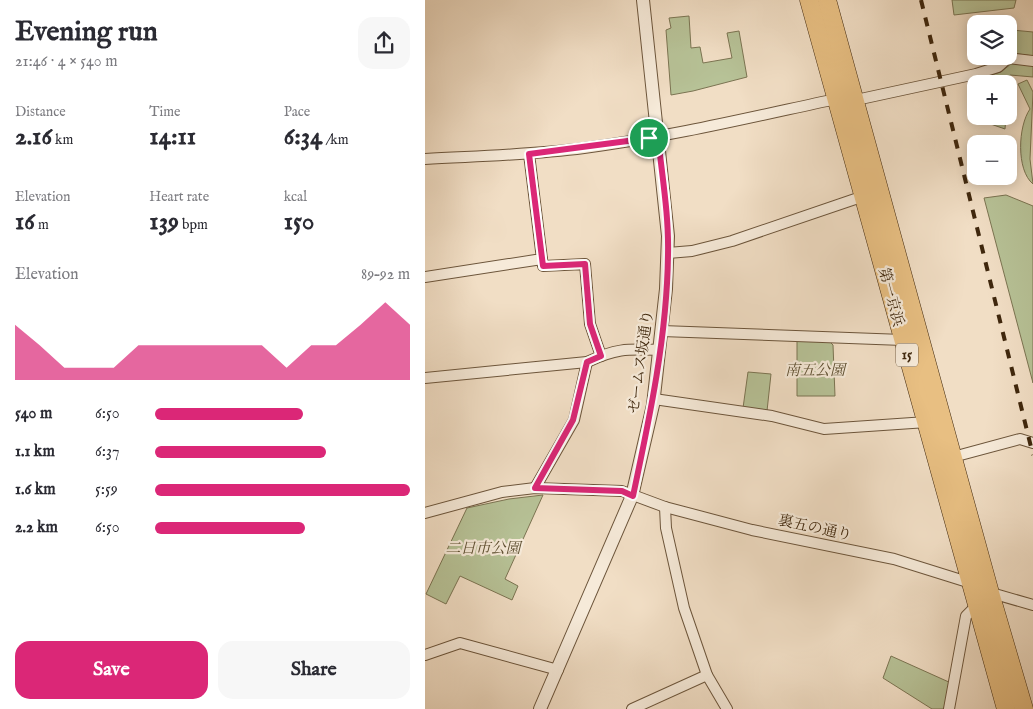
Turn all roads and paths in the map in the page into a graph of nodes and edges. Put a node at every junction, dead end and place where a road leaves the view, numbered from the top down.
1 (643, 0) edge
2 (809, 0) edge
3 (827, 0) edge
4 (1033, 61) edge
5 (836, 99) junction
6 (856, 100) junction
7 (658, 137) junction
8 (529, 154) junction
9 (425, 159) edge
10 (864, 196) junction
11 (668, 253) junction
12 (542, 260) junction
13 (425, 277) edge
14 (662, 332) junction
15 (903, 340) junction
16 (659, 350) junction
17 (601, 356) junction
18 (587, 362) junction
19 (425, 378) edge
20 (654, 399) junction
21 (927, 422) junction
22 (1033, 443) edge
23 (953, 457) junction
24 (535, 488) junction
25 (633, 496) junction
26 (665, 507) junction
27 (425, 513) edge
28 (972, 582) junction
29 (984, 599) junction
30 (1033, 605) edge
31 (425, 655) edge
32 (558, 670) junction
33 (707, 675) junction
34 (540, 709) edge
35 (632, 709) edge
36 (727, 709) edge
37 (949, 709) edge
38 (1006, 709) edge
39 (1024, 709) edge

1 - 7 street, ゼームス坂通り
2 - 5 highway, 第一京浜 / 15
3 - 6 highway, 第一京浜 / 15
4 - 6 street
5 - 7 street
5 - 10 highway, 第一京浜 / 15
6 - 23 highway, 第一京浜 / 15
7 - 8 street
7 - 11 street, ゼームス坂通り
8 - 9 street
8 - 12 street
10 - 11 street
10 - 15 highway, 第一京浜 / 15
11 - 14 street, ゼームス坂通り
12 - 13 street
12 - 17 street
14 - 15 street
14 - 16 street, ゼームス坂通り
15 - 21 highway, 第一京浜 / 15
16 - 17 street
16 - 20 street, ゼームス坂通り
17 - 18 street
18 - 19 street
18 - 24 street
20 - 21 street
20 - 25 street, ゼームス坂通り
21 - 28 highway, 第一京浜 / 15
22 - 23 street
23 - 29 highway, 第一京浜 / 15
24 - 25 street, 裏五の通り
24 - 27 street, 裏五の通り
25 - 26 street, 裏五の通り
25 - 32 street, ゼームス坂通り
26 - 28 street, 裏五の通り
26 - 33 street
28 - 29 highway, 第一京浜 / 15
29 - 30 street
29 - 37 street
29 - 38 highway, 第一京浜 / 15
29 - 39 highway, 第一京浜 / 15
31 - 32 street
32 - 34 street, ゼームス坂通り
33 - 35 street
33 - 36 street

